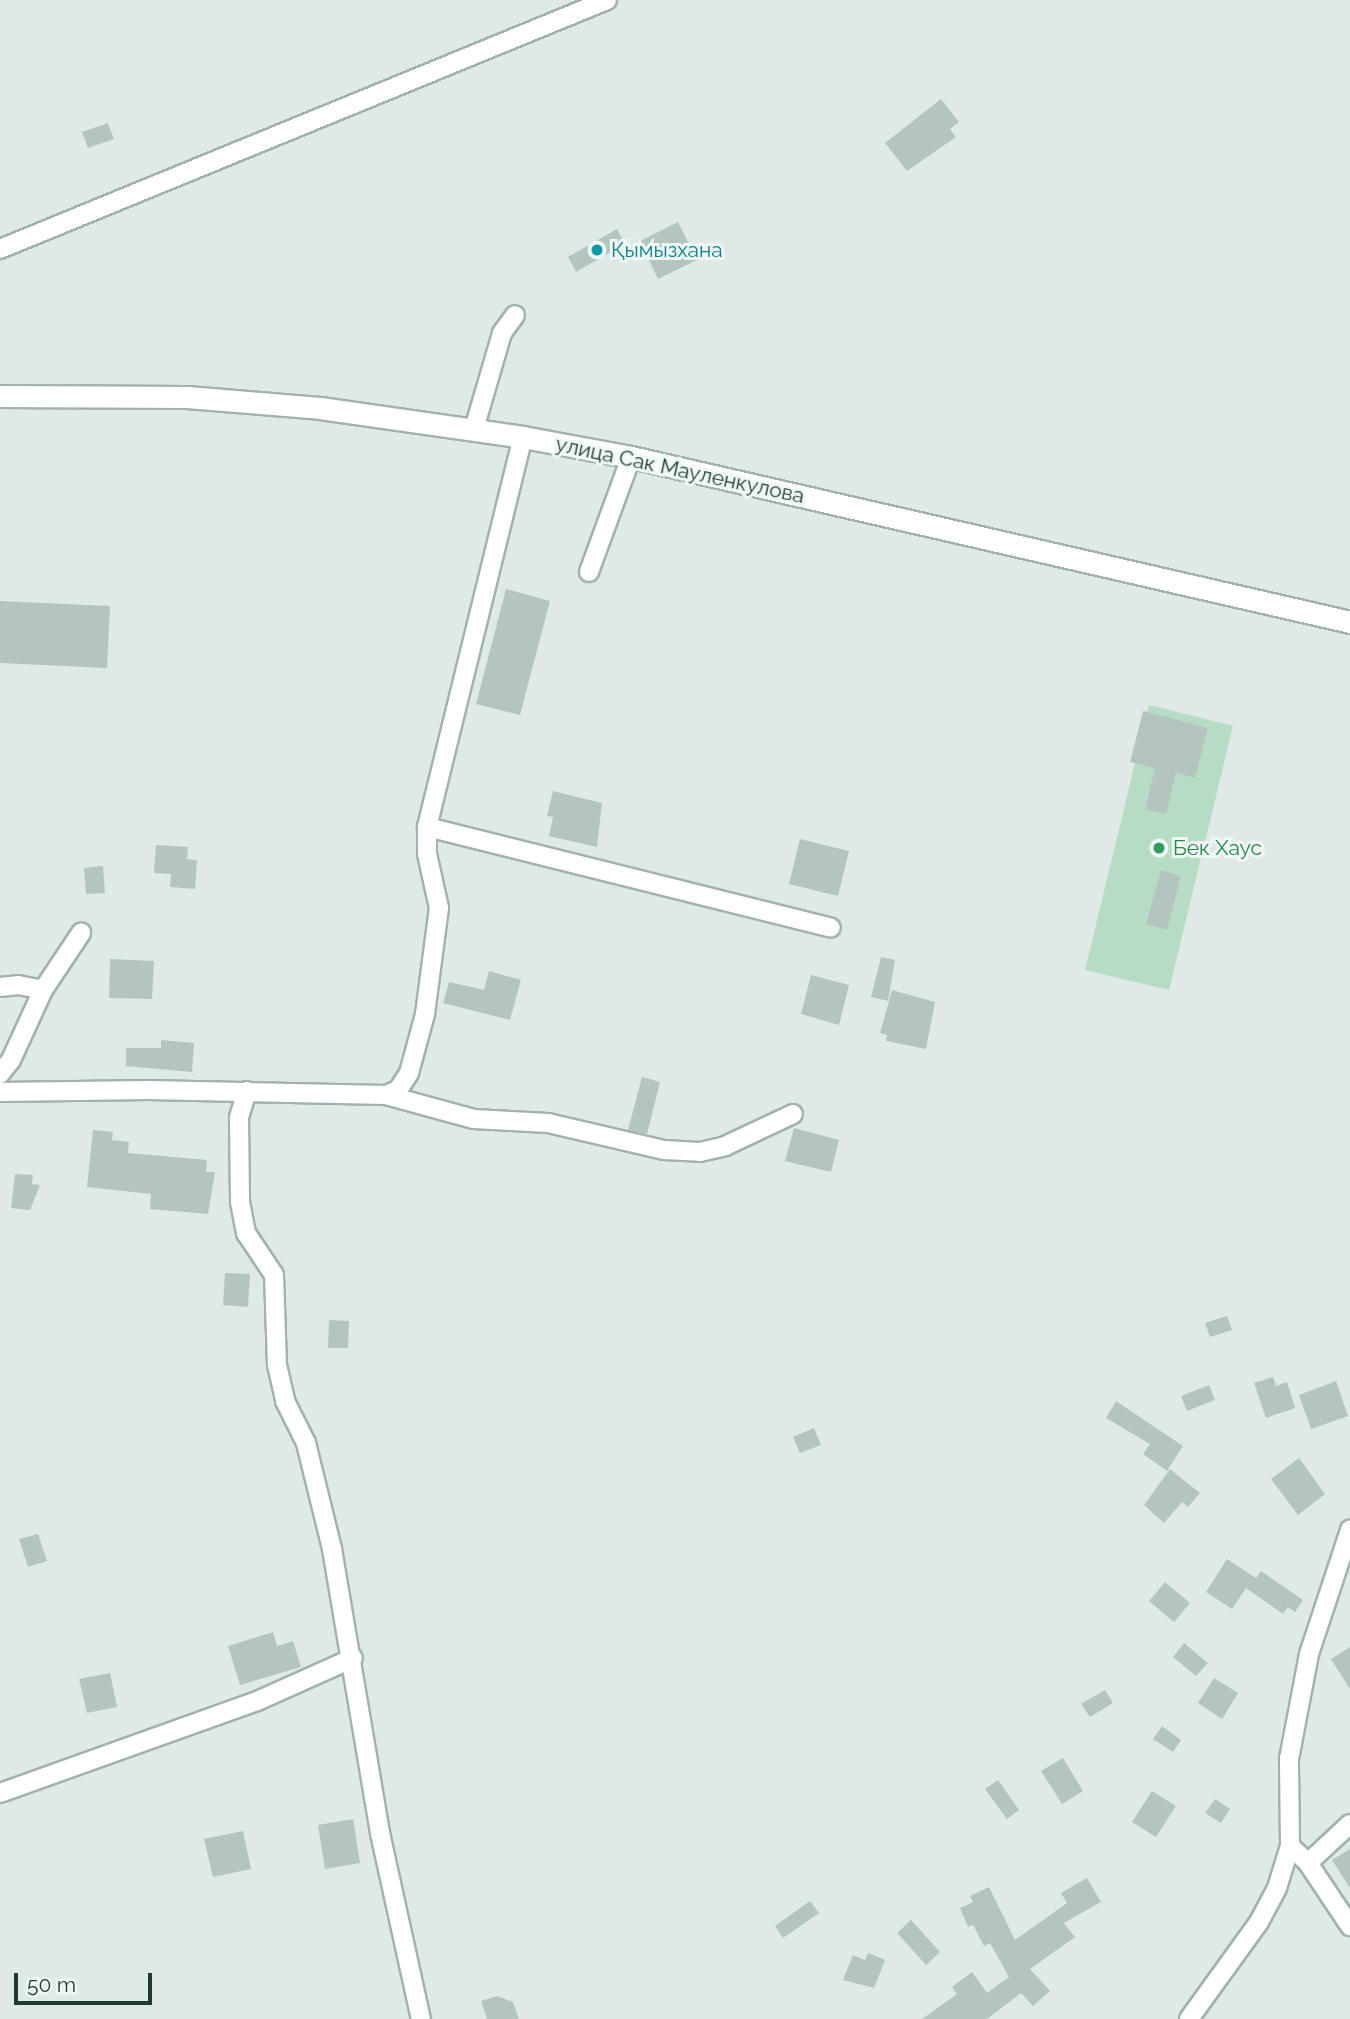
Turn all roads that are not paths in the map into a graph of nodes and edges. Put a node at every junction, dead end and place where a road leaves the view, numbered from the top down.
1 (607, 0) edge
2 (0, 248) edge
3 (515, 315) dead end
4 (0, 396) edge
5 (474, 429) junction
6 (523, 437) junction
7 (631, 457) junction
8 (589, 572) dead end
9 (1350, 622) edge
10 (427, 827) junction
11 (831, 928) dead end
12 (81, 933) dead end
13 (0, 987) edge
14 (43, 990) junction
15 (1, 1089) edge
16 (247, 1091) junction
17 (386, 1095) junction
18 (793, 1114) dead end
19 (1350, 1530) edge
20 (353, 1658) junction
21 (0, 1793) edge
22 (1350, 1824) edge
23 (1290, 1846) junction
24 (1308, 1863) junction
25 (1350, 1926) edge
26 (421, 2019) edge
27 (1189, 2019) edge

1 - 2 street
3 - 5 street
4 - 5 main road, улица Сак Мауленкулова
5 - 6 main road, улица Сак Мауленкулова
6 - 7 main road, улица Сак Мауленкулова
6 - 10 street
7 - 8 street
7 - 9 main road, улица Сак Мауленкулова
10 - 11 street
10 - 17 street
12 - 14 street
13 - 14 street
14 - 15 street
15 - 16 street
16 - 17 street
16 - 20 street
17 - 18 street
19 - 23 street
20 - 21 street
20 - 26 street
22 - 24 street
23 - 24 street
23 - 27 street
24 - 25 street

